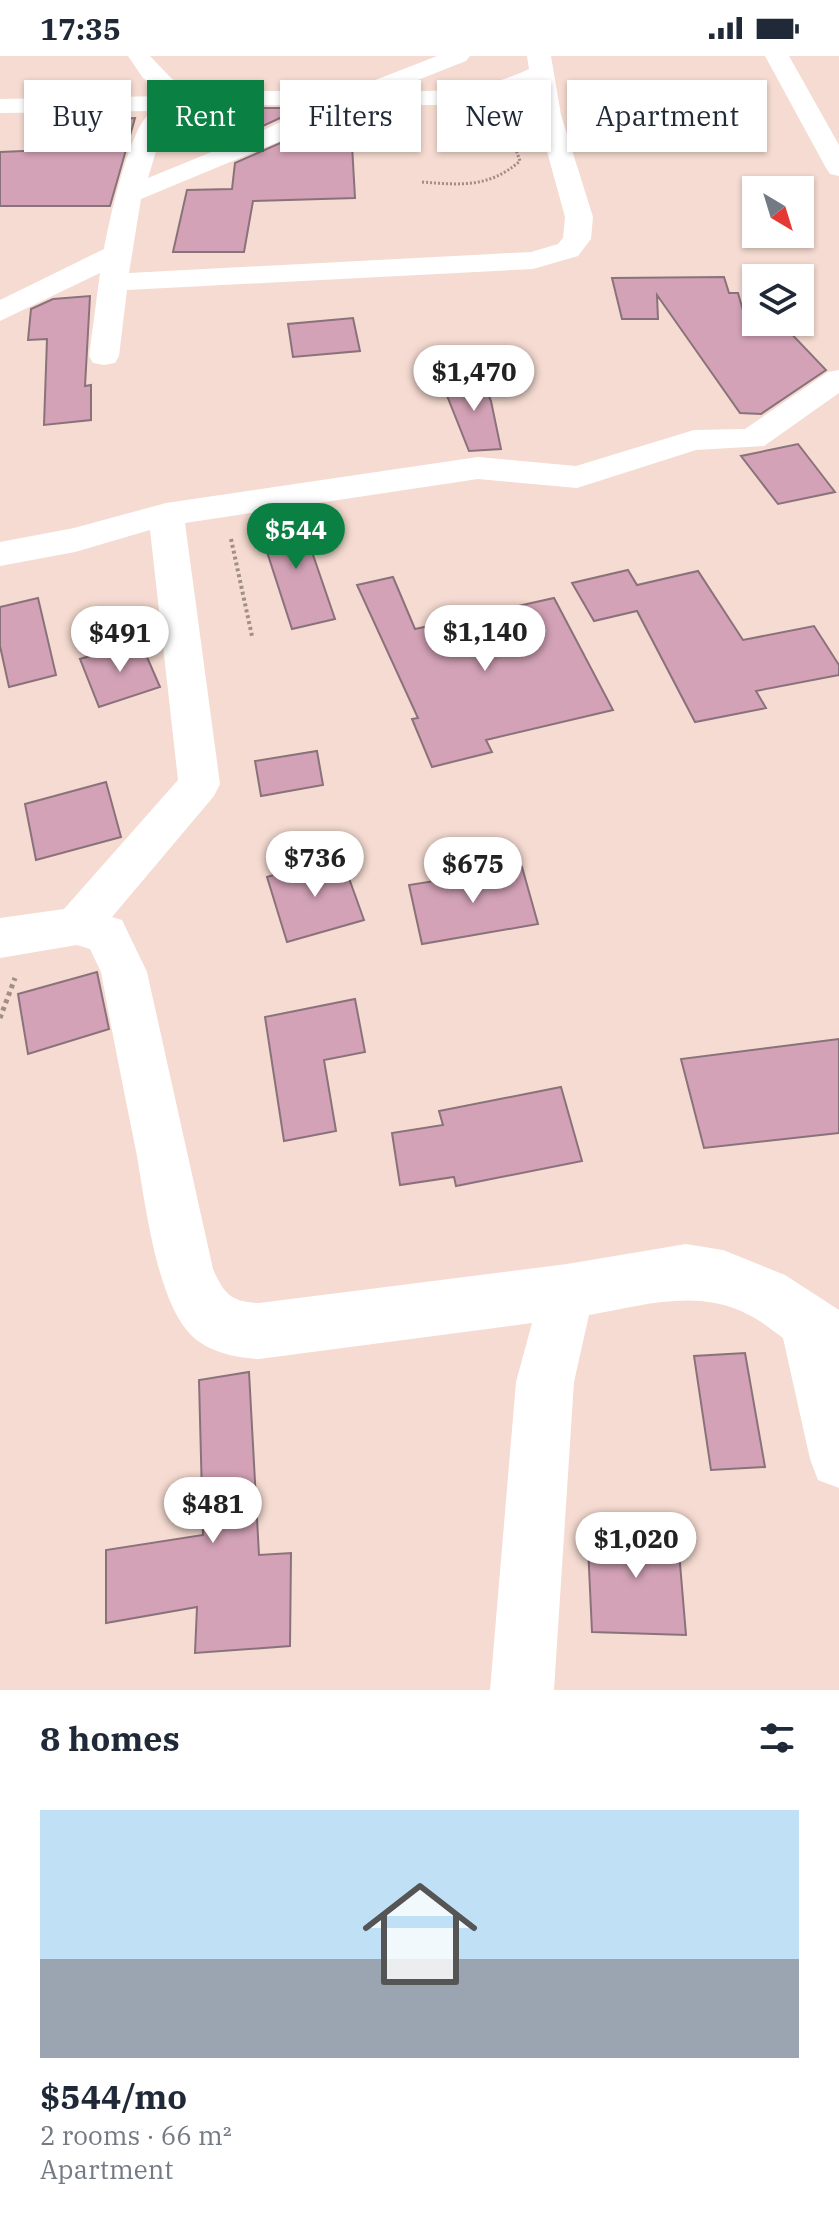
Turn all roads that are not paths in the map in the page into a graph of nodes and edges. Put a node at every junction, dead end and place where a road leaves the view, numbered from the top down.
1 (458, 56) edge
2 (777, 56) edge
3 (139, 57) edge
4 (540, 64) edge
5 (158, 80) edge
6 (396, 80) edge
7 (421, 99) edge
8 (147, 101) edge
9 (0, 106) edge
10 (280, 132) edge
11 (147, 142) edge
12 (839, 168) edge
13 (129, 195) junction
14 (116, 267) junction
15 (4, 307) edge
16 (104, 356) dead end
17 (839, 379) edge
18 (166, 514) junction
19 (0, 554) edge
20 (77, 926) junction
21 (0, 938) edge
22 (567, 1291) junction
23 (823, 1331) edge
24 (839, 1459) edge
25 (522, 1690) edge

1 - 6 street
2 - 12 street
3 - 5 street
4 - 7 street
4 - 14 street
8 - 9 street
10 - 13 street
11 - 13 street
13 - 14 street
14 - 15 street
14 - 16 street
17 - 18 street
18 - 19 street
18 - 20 street
20 - 21 street
20 - 22 street
22 - 23 street
22 - 25 street
23 - 24 street

